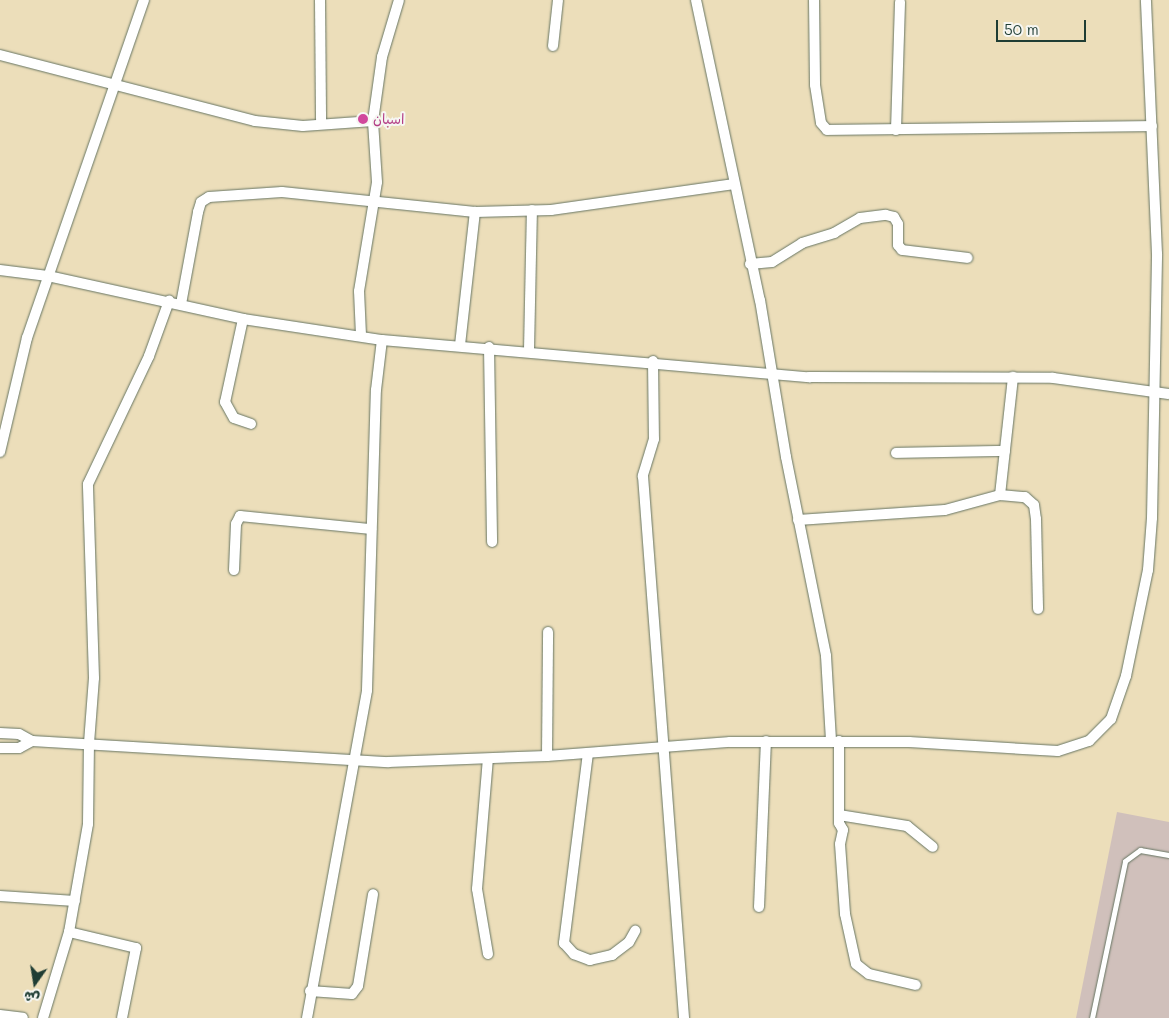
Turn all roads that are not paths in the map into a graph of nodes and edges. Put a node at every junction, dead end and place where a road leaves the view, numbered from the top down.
1 (144, 0) edge
2 (320, 0) edge
3 (399, 0) edge
4 (558, 0) edge
5 (696, 0) edge
6 (814, 0) edge
7 (1146, 0) edge
8 (900, 2) dead end
9 (554, 46) dead end
10 (0, 55) edge
11 (114, 83) junction
12 (373, 121) junction
13 (321, 124) junction
14 (1152, 126) junction
15 (896, 130) junction
16 (734, 184) junction
17 (374, 204) junction
18 (532, 210) junction
19 (475, 212) junction
20 (968, 258) dead end
21 (750, 264) junction
22 (0, 270) edge
23 (48, 276) junction
24 (169, 301) junction
25 (181, 304) junction
26 (244, 319) junction
27 (361, 335) junction
28 (382, 340) junction
29 (460, 345) junction
30 (489, 347) junction
31 (529, 350) junction
32 (653, 361) junction
33 (774, 374) junction
34 (1013, 377) junction
35 (1154, 391) junction
36 (1169, 394) edge
37 (251, 424) dead end
38 (1006, 451) junction
39 (0, 452) edge
40 (896, 453) dead end
41 (1000, 495) junction
42 (798, 520) junction
43 (371, 529) junction
44 (492, 542) dead end
45 (234, 570) dead end
46 (1038, 609) dead end
47 (548, 632) dead end
48 (0, 734) edge
49 (32, 741) junction
50 (766, 741) junction
51 (835, 741) junction
52 (89, 743) junction
53 (665, 747) junction
54 (0, 748) edge
55 (588, 753) junction
56 (547, 756) junction
57 (488, 759) junction
58 (355, 761) junction
59 (839, 815) junction
60 (933, 847) dead end
61 (1169, 855) edge
62 (372, 894) dead end
63 (0, 896) edge
64 (75, 901) junction
65 (759, 907) dead end
66 (635, 931) dead end
67 (69, 932) junction
68 (488, 954) dead end
69 (916, 985) dead end
70 (310, 991) junction
71 (0, 1015) edge
72 (23, 1018) edge
73 (42, 1018) edge
74 (122, 1018) edge
75 (307, 1018) edge
76 (684, 1018) edge
77 (1092, 1018) edge

1 - 11 street
2 - 13 street
3 - 12 street
4 - 9 street
5 - 16 street
6 - 15 street
7 - 14 street
8 - 15 street
10 - 11 street
11 - 13 street
11 - 23 street
12 - 13 street
12 - 17 street
14 - 15 street
14 - 35 street
16 - 18 street
16 - 21 street
17 - 19 street
17 - 25 street
17 - 27 street
18 - 19 street
18 - 31 street
19 - 29 street
20 - 21 street
21 - 33 street
22 - 23 street
23 - 24 street
23 - 39 street
24 - 25 street
24 - 52 street
25 - 26 street
26 - 27 street
26 - 37 street
27 - 28 street
28 - 29 street
28 - 43 street
29 - 30 street
30 - 31 street
30 - 44 street
31 - 32 street
32 - 33 street
32 - 53 street
33 - 34 street
33 - 42 street
34 - 35 street
34 - 38 street
35 - 36 street
35 - 51 street
38 - 40 street
38 - 41 street
41 - 42 street
41 - 46 street
42 - 51 street
43 - 45 street
43 - 58 street
47 - 56 street
48 - 49 street
49 - 52 street
49 - 54 street
50 - 51 street
50 - 53 street
50 - 65 street
51 - 59 street
52 - 58 street
52 - 64 street
53 - 55 street
53 - 76 street
55 - 56 street
55 - 66 street
56 - 57 street
57 - 58 street
57 - 68 street
58 - 70 street
59 - 60 street
59 - 69 street
61 - 77 lane
62 - 70 street
63 - 64 street
64 - 67 street
67 - 73 street
67 - 74 street
70 - 75 street
71 - 72 street

